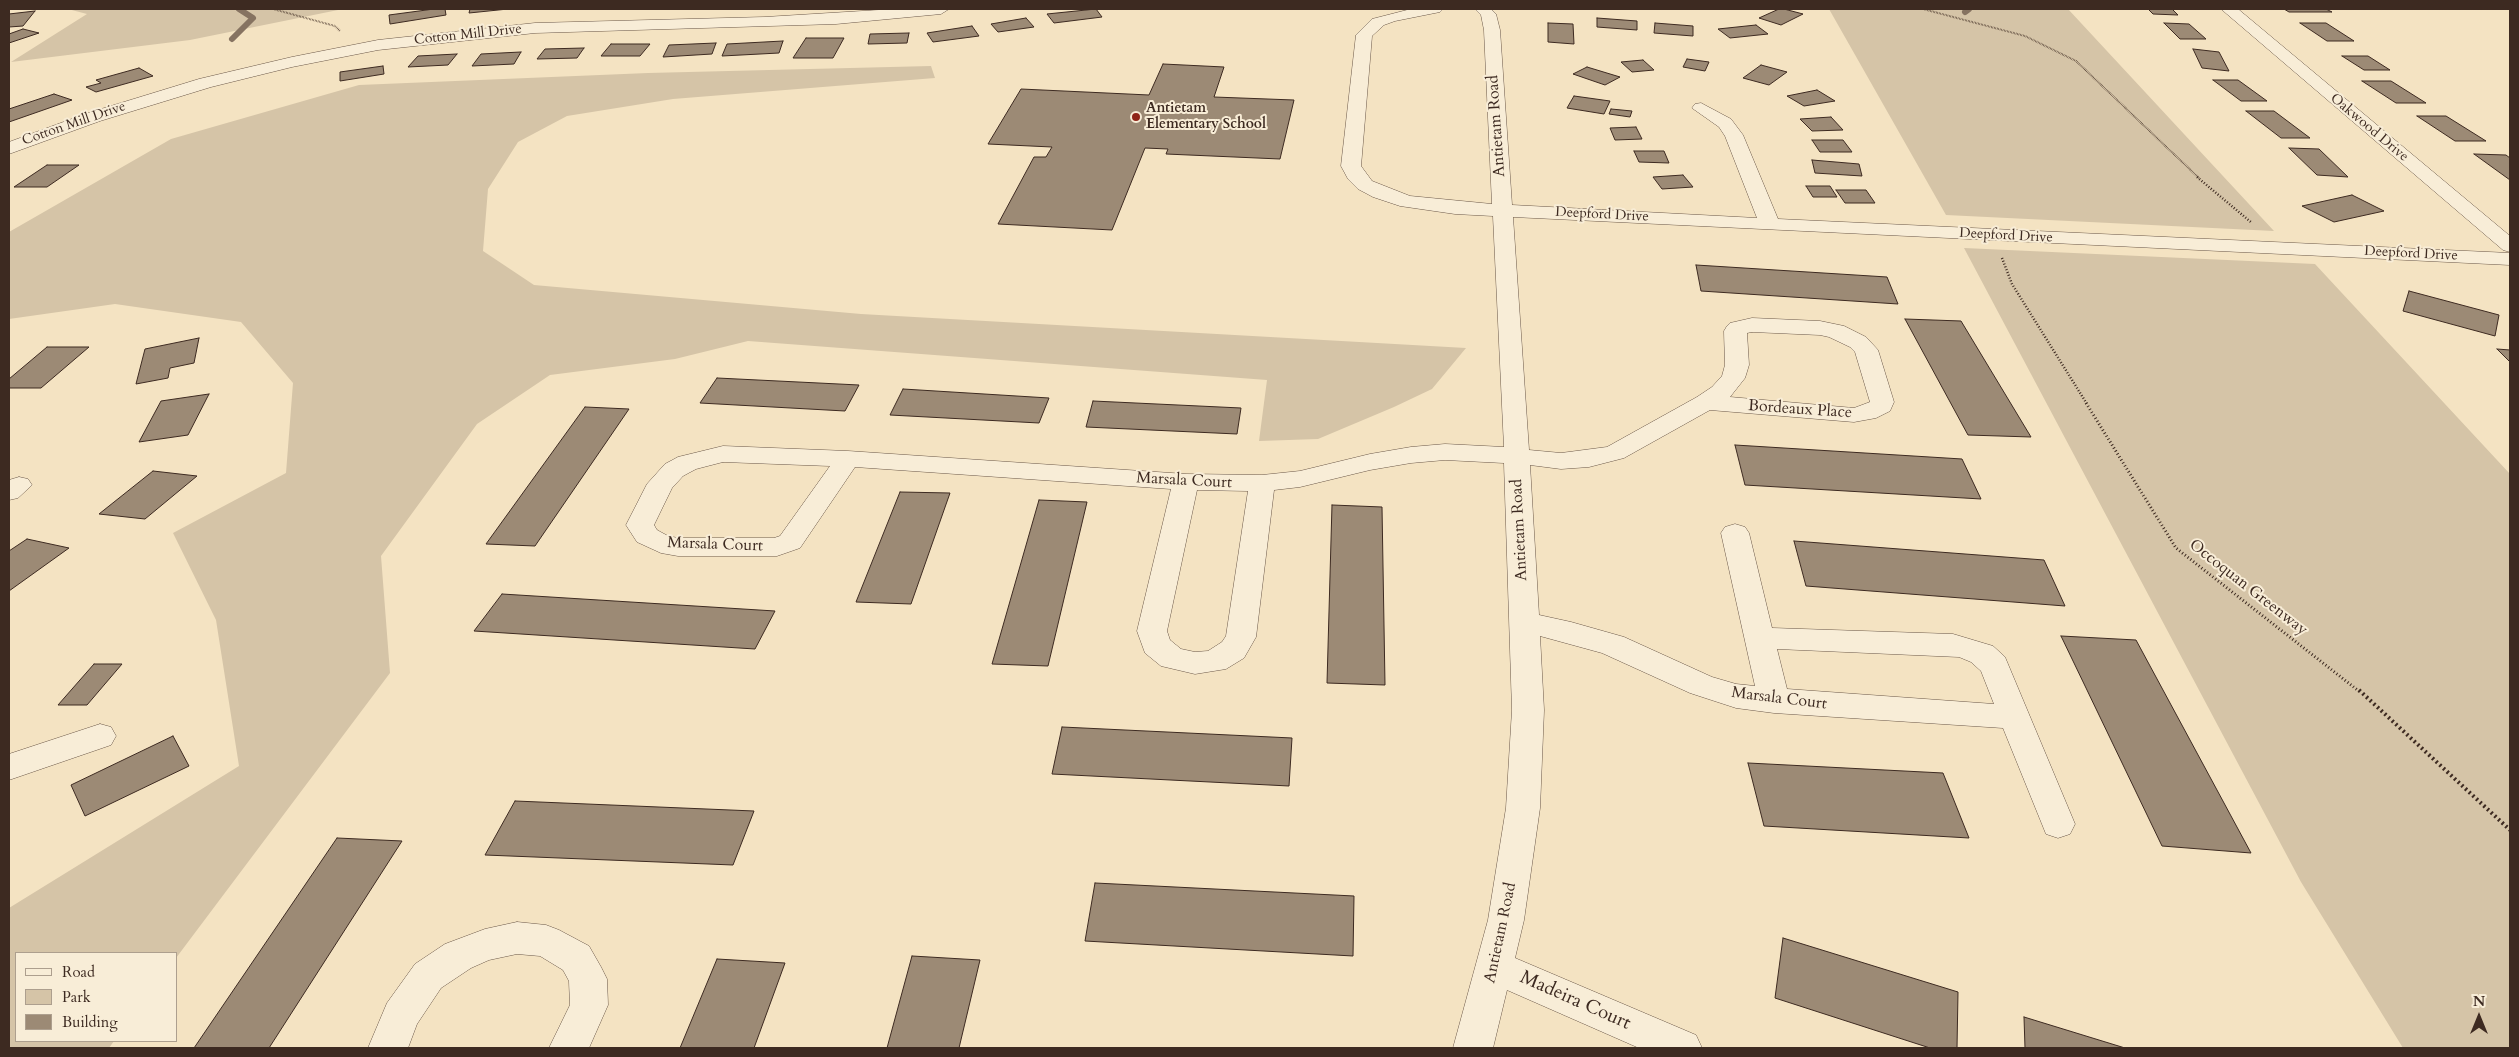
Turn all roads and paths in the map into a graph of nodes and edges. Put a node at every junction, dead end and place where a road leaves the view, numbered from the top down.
1 (273, 9) edge
2 (942, 9) edge
3 (1435, 9) edge
4 (1484, 9) edge
5 (1922, 9) edge
6 (2229, 9) edge
7 (766, 16) edge
8 (339, 52) junction
9 (1701, 108) dead end
10 (9, 148) edge
11 (1503, 209) junction
12 (1770, 225) junction
13 (1989, 235) junction
14 (2510, 246) edge
15 (2278, 248) junction
16 (2510, 259) edge
17 (1706, 402) junction
18 (1517, 456) junction
19 (848, 459) junction
20 (1186, 482) junction
21 (1262, 483) junction
22 (1735, 533) dead end
23 (1525, 623) junction
24 (1759, 638) junction
25 (1774, 701) junction
26 (2016, 717) junction
27 (100, 736) dead end
28 (9, 767) edge
29 (2058, 824) dead end
30 (2510, 830) edge
31 (1495, 967) junction
32 (388, 1048) edge
33 (569, 1048) edge
34 (1473, 1048) edge
35 (1682, 1048) edge

1 - 8 path
2 - 7 street, Cotton Mill Drive
3 - 11 street, Deepford Drive
4 - 11 street, Antietam Road
5 - 15 path
6 - 14 street, Oakwood Drive
7 - 8 street, Cotton Mill Drive
8 - 10 street, Cotton Mill Drive
9 - 12 street
11 - 12 street, Deepford Drive
11 - 18 street, Antietam Road
12 - 13 street, Deepford Drive
13 - 15 street, Deepford Drive
13 - 30 path, Occoquan Greenway
15 - 16 street, Deepford Drive
17 - 17 street, Bordeaux Place
17 - 18 street, Bordeaux Place
18 - 21 street, Marsala Court
18 - 23 street, Antietam Road
19 - 19 street, Marsala Court
19 - 20 street, Marsala Court
20 - 21 street, Marsala Court
20 - 21 street
22 - 24 street
23 - 25 street, Marsala Court
23 - 31 street, Antietam Road
24 - 25 street
24 - 26 street
25 - 26 street, Marsala Court
26 - 29 street
27 - 28 street
31 - 34 street, Antietam Road
31 - 35 street, Madeira Court
32 - 33 street

